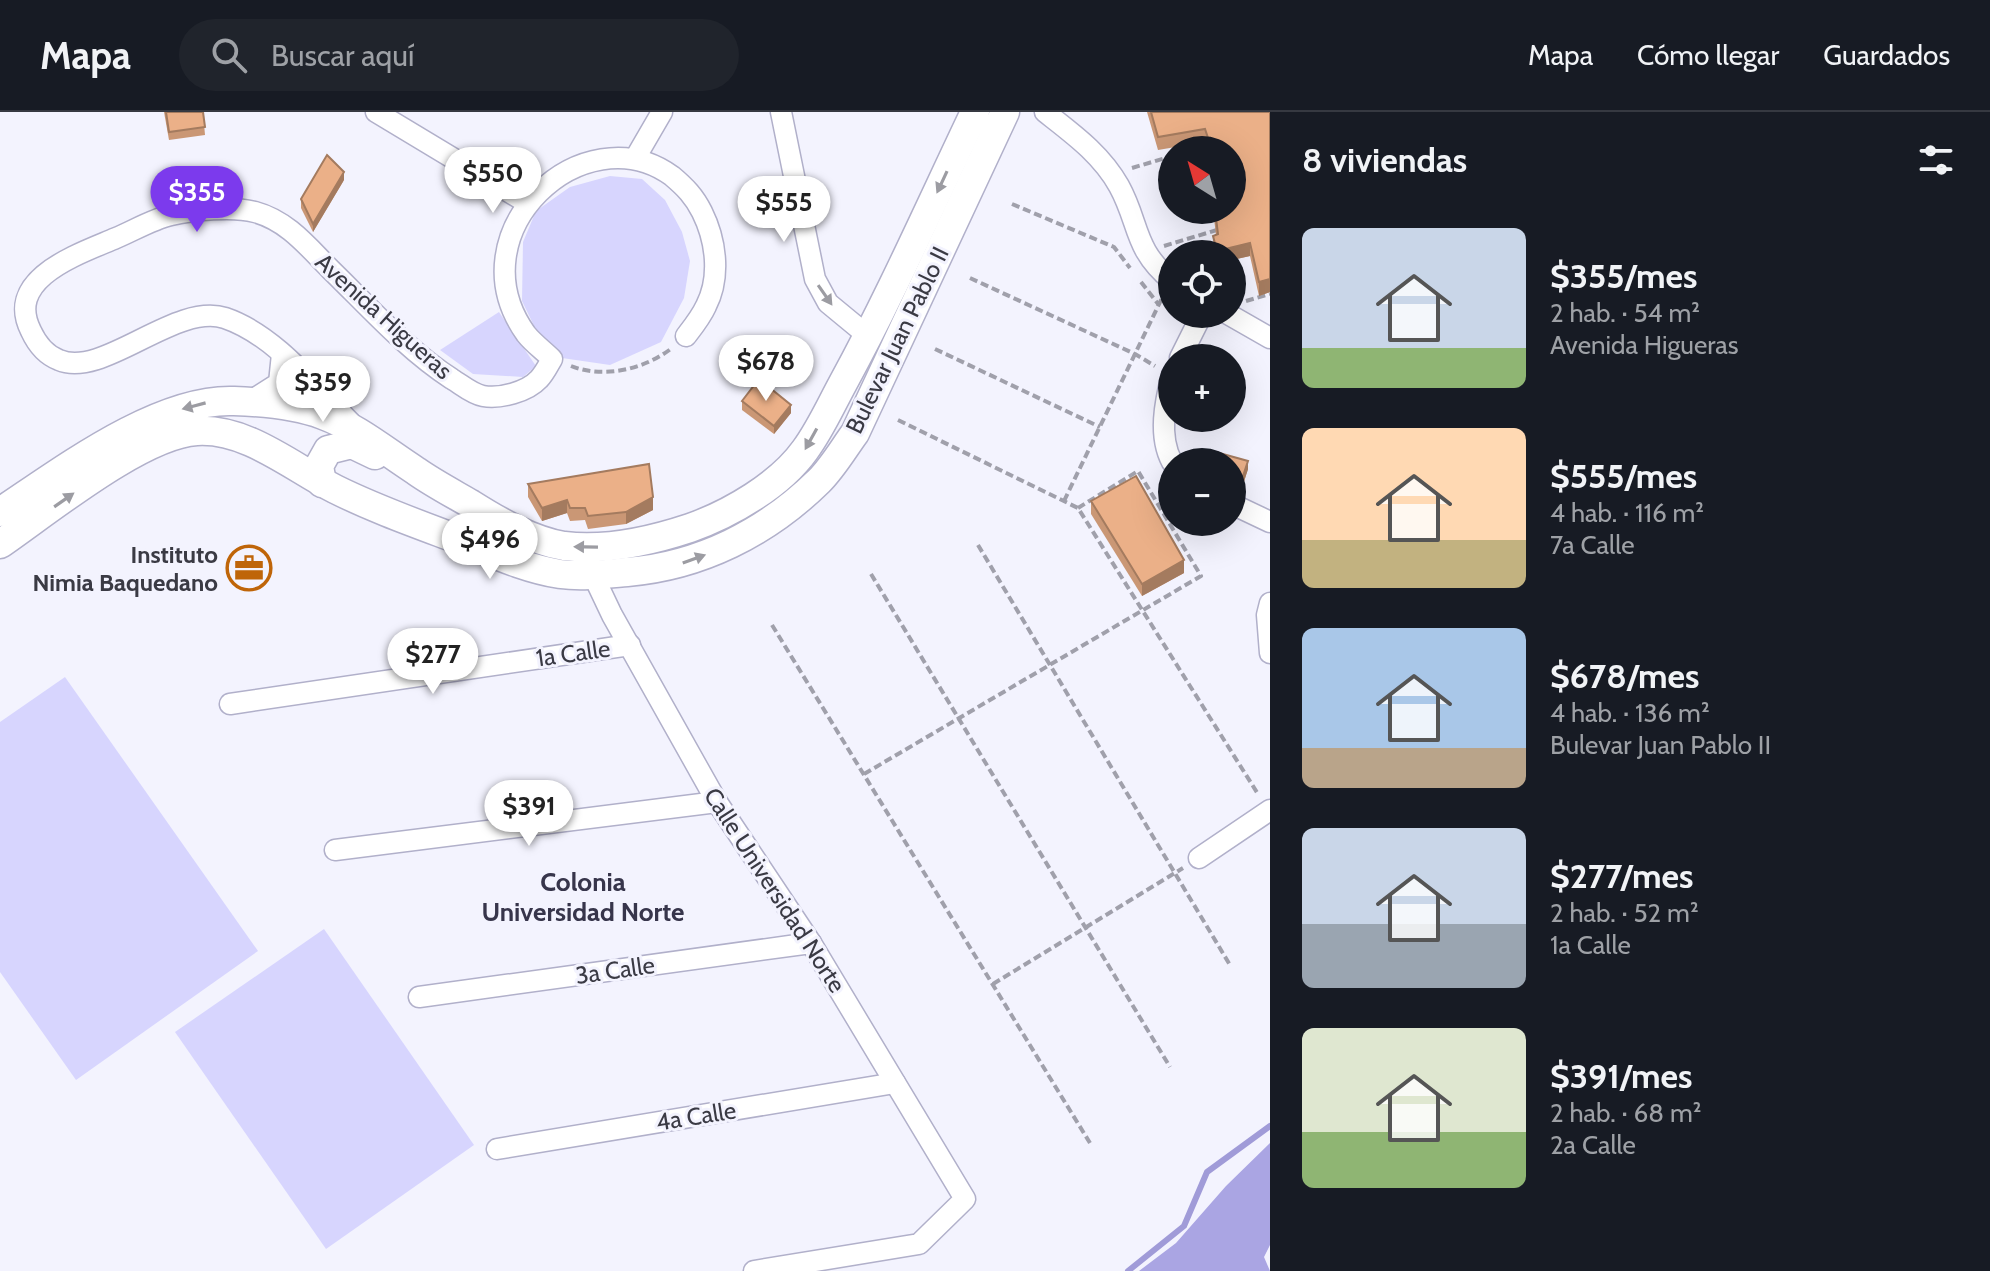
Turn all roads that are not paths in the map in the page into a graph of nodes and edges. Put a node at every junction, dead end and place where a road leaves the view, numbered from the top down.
1 (376, 112) edge
2 (662, 112) edge
3 (781, 112) edge
4 (975, 112) edge
5 (1005, 112) edge
6 (1045, 112) edge
7 (404, 118) edge
8 (637, 155) junction
9 (524, 201) junction
10 (1158, 269) edge
11 (1246, 317) edge
12 (686, 336) road end
13 (868, 336) junction
14 (1270, 338) edge
15 (282, 354) junction
16 (249, 402) junction
17 (361, 432) junction
18 (406, 464) junction
19 (322, 483) junction
20 (1246, 511) edge
21 (0, 512) edge
22 (386, 514) junction
23 (1270, 522) edge
24 (0, 544) edge
25 (593, 575) junction
26 (1270, 603) edge
27 (630, 645) junction
28 (1270, 653) edge
29 (230, 704) dead end
30 (717, 802) junction
31 (1269, 810) edge
32 (335, 850) dead end
33 (1199, 858) road end
34 (811, 943) junction
35 (419, 997) dead end
36 (895, 1083) junction
37 (497, 1149) dead end
38 (754, 1271) edge

1 - 7 street
2 - 8 street
3 -> 13 street
4 -> 13 main road, Bulevar Juan Pablo II
25 -> 5 main road, Bulevar Juan Pablo II
6 - 10 street
7 - 9 street
8 - 9 street
8 - 12 street
9 - 15 street, Avenida Higueras
11 - 14 street
13 -> 18 main road, Bulevar Juan Pablo II
15 - 16 street
15 - 17 street, Avenida Higueras
16 - 17 main road, Bulevar Juan Pablo II
16 -> 21 main road, Bulevar Juan Pablo II
17 - 18 main road, Bulevar Juan Pablo II
18 - 19 main road
18 - 22 main road
19 - 22 main road, Bulevar Juan Pablo II
24 -> 19 main road, Bulevar Juan Pablo II
20 - 23 street
22 - 25 main road, Bulevar Juan Pablo II
25 - 27 street, Calle Universidad Norte
26 - 28 street
27 - 29 street, 1a Calle
27 - 30 street, Calle Universidad Norte
30 - 32 street
30 - 34 street, Calle Universidad Norte
31 - 33 street
34 - 35 street, 3a Calle
34 - 36 street, Calle Universidad Norte
36 - 37 street, 4a Calle
36 - 38 street, Calle Universidad Norte

